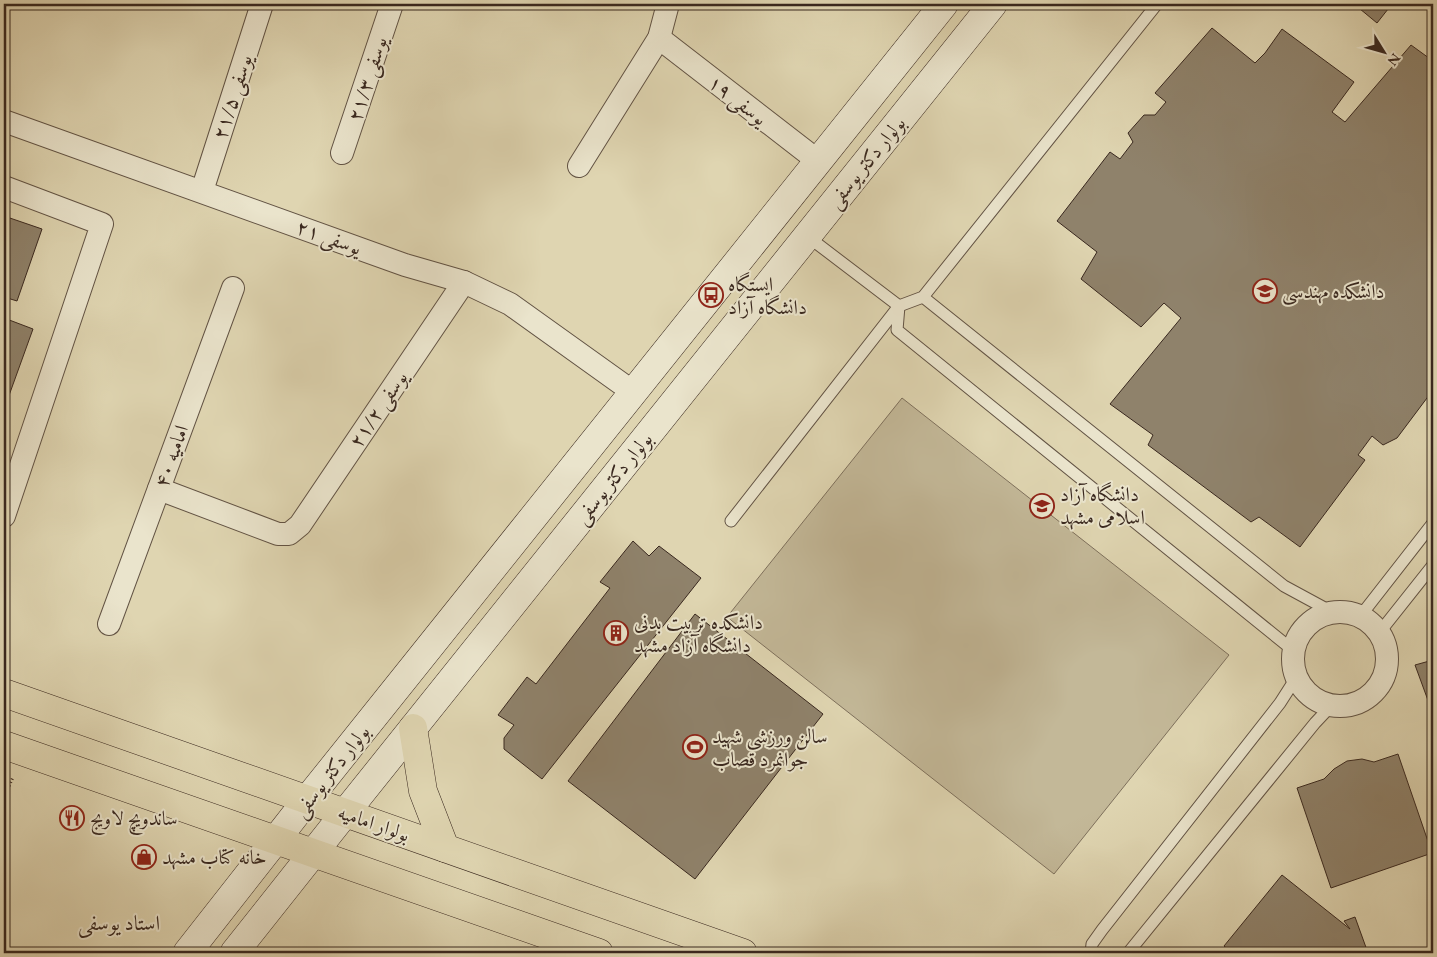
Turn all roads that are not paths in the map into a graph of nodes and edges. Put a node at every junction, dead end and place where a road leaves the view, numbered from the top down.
1 (262, 4) edge
2 (392, 4) edge
3 (668, 4) edge
4 (944, 4) edge
5 (993, 4) edge
6 (1156, 4) edge
7 (659, 38) junction
8 (4, 121) edge
9 (342, 154) dead end
10 (818, 161) junction
11 (579, 166) dead end
12 (4, 188) edge
13 (202, 191) junction
14 (807, 236) junction
15 (464, 282) junction
16 (233, 288) dead end
17 (923, 297) junction
18 (899, 306) junction
19 (633, 392) junction
20 (159, 489) junction
21 (4, 516) edge
22 (731, 521) dead end
23 (1433, 523) edge
24 (1433, 565) edge
25 (1332, 612) junction
26 (1357, 614) junction
27 (109, 624) dead end
28 (1294, 651) junction
29 (1388, 652) junction
30 (1296, 678) junction
31 (4, 694) edge
32 (1331, 706) junction
33 (413, 728) junction
34 (4, 745) edge
35 (307, 800) junction
36 (345, 813) junction
37 (276, 840) junction
38 (445, 848) junction
39 (313, 853) junction
40 (187, 953) edge
41 (234, 953) edge
42 (599, 953) edge
43 (743, 953) edge
44 (1091, 953) edge
45 (1128, 953) edge

1 - 13 street, یوسفی ۲۱/۵
2 - 9 street, یوسفی ۲۱/۳
3 - 7 street
4 - 10 street, بولوار دکتر یوسفی
5 - 14 street, بولوار دکتر یوسفی
6 - 17 lane
7 - 10 street, یوسفی ۱۹
7 - 11 street
8 - 13 street, یوسفی ۲۱
10 - 19 street, بولوار دکتر یوسفی
12 - 21 street
13 - 15 street, یوسفی ۲۱
14 - 18 lane
14 - 33 street, بولوار دکتر یوسفی
15 - 19 street, یوسفی ۲۱
15 - 20 street, یوسفی ۲۱/۲
16 - 20 street, امامیه ۴۰
17 - 18 lane
17 - 25 lane
18 - 22 lane
18 - 28 lane
19 - 35 street, بولوار دکتر یوسفی
20 - 27 street, امامیه ۴۰
23 - 26 lane
24 - 29 lane
25 - 26 street
25 - 28 street
26 - 29 street
28 - 30 street
29 - 32 street
30 - 32 street
30 - 44 lane
31 - 35 main road, بولوار امامیه
32 - 45 lane
33 - 36 street, بولوار دکتر یوسفی
33 - 38 main road
34 - 37 main road
35 - 36 main road, بولوار امامیه
35 - 37 street, بولوار دکتر یوسفی
36 - 38 main road, بولوار امامیه
36 - 39 street, بولوار دکتر یوسفی
37 - 39 main road
37 - 40 street, بولوار دکتر یوسفی
38 - 43 main road, بولوار امامیه
39 - 41 street, بولوار دکتر یوسفی
39 - 42 main road

